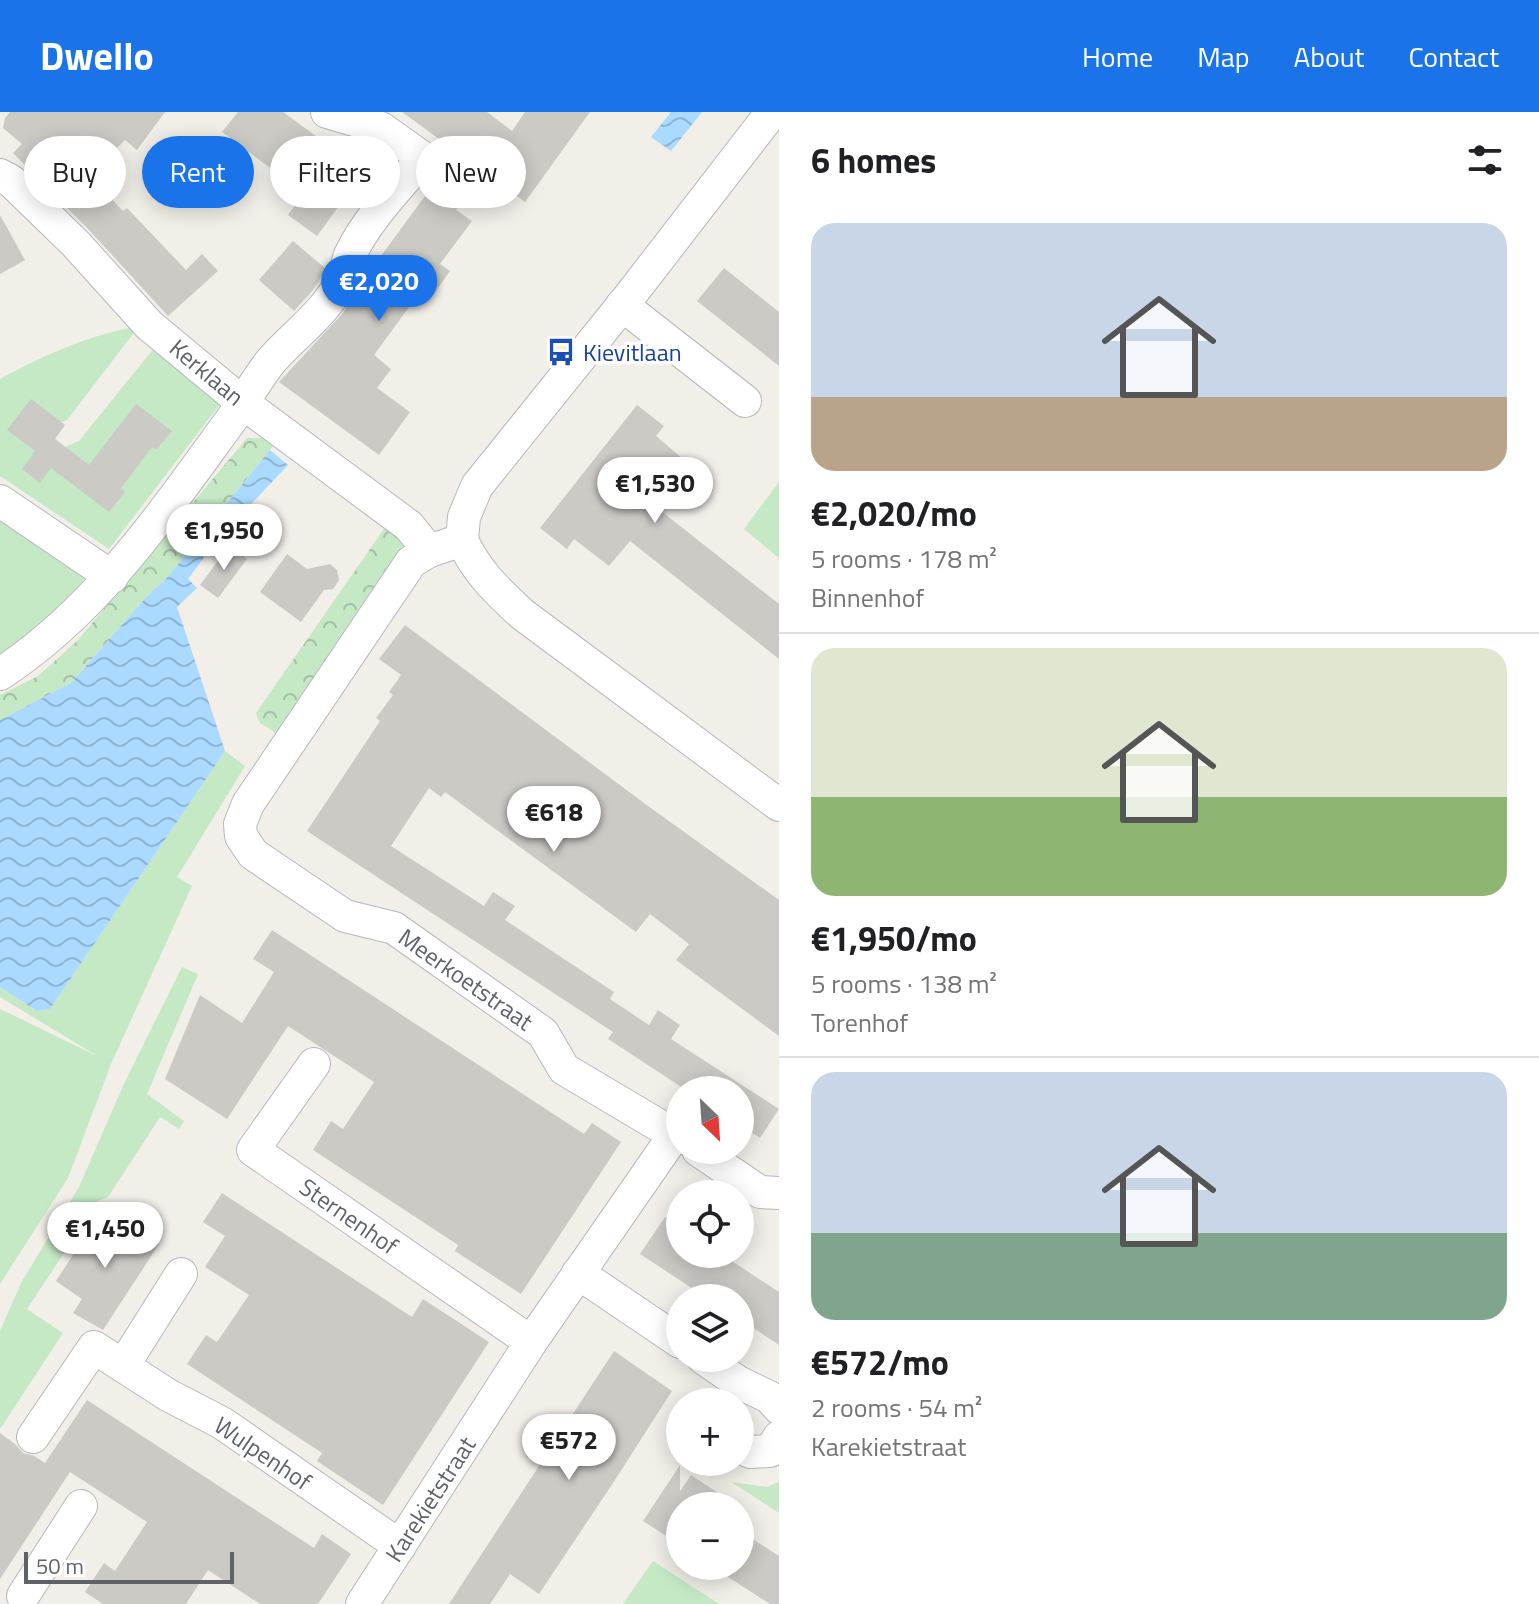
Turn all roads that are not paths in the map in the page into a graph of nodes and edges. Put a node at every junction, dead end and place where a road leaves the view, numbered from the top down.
1 (327, 112) edge
2 (772, 112) edge
3 (0, 175) edge
4 (622, 305) junction
5 (745, 401) dead end
6 (243, 403) junction
7 (0, 501) edge
8 (462, 540) junction
9 (429, 551) junction
10 (112, 577) junction
11 (0, 674) edge
12 (779, 805) edge
13 (314, 1064) dead end
14 (666, 1130) edge
15 (666, 1163) edge
16 (718, 1164) edge
17 (779, 1193) edge
18 (578, 1273) junction
19 (181, 1274) dead end
20 (666, 1333) edge
21 (531, 1342) junction
22 (123, 1366) junction
23 (716, 1372) edge
24 (730, 1388) edge
25 (754, 1395) edge
26 (779, 1408) edge
27 (33, 1437) dead end
28 (779, 1437) edge
29 (754, 1452) edge
30 (81, 1506) dead end
31 (400, 1546) junction
32 (20, 1595) edge
33 (362, 1604) edge

1 - 6 street
2 - 4 street
3 - 6 street, Kerklaan
4 - 5 street
4 - 8 street
6 - 9 street, Kerklaan
6 - 10 street
7 - 10 street
8 - 9 street
8 - 12 street
9 - 14 street, Meerkoetstraat
10 - 11 street
13 - 21 street, Sternenhof
15 - 18 street, Karekietstraat
16 - 17 street, Meerkoetstraat
18 - 20 street
18 - 21 street, Karekietstraat
19 - 22 street
21 - 31 street, Karekietstraat
22 - 27 street, Wulpenhof
22 - 31 street, Wulpenhof
23 - 24 street
25 - 26 street
28 - 29 street
30 - 32 street
31 - 33 street, Karekietstraat

